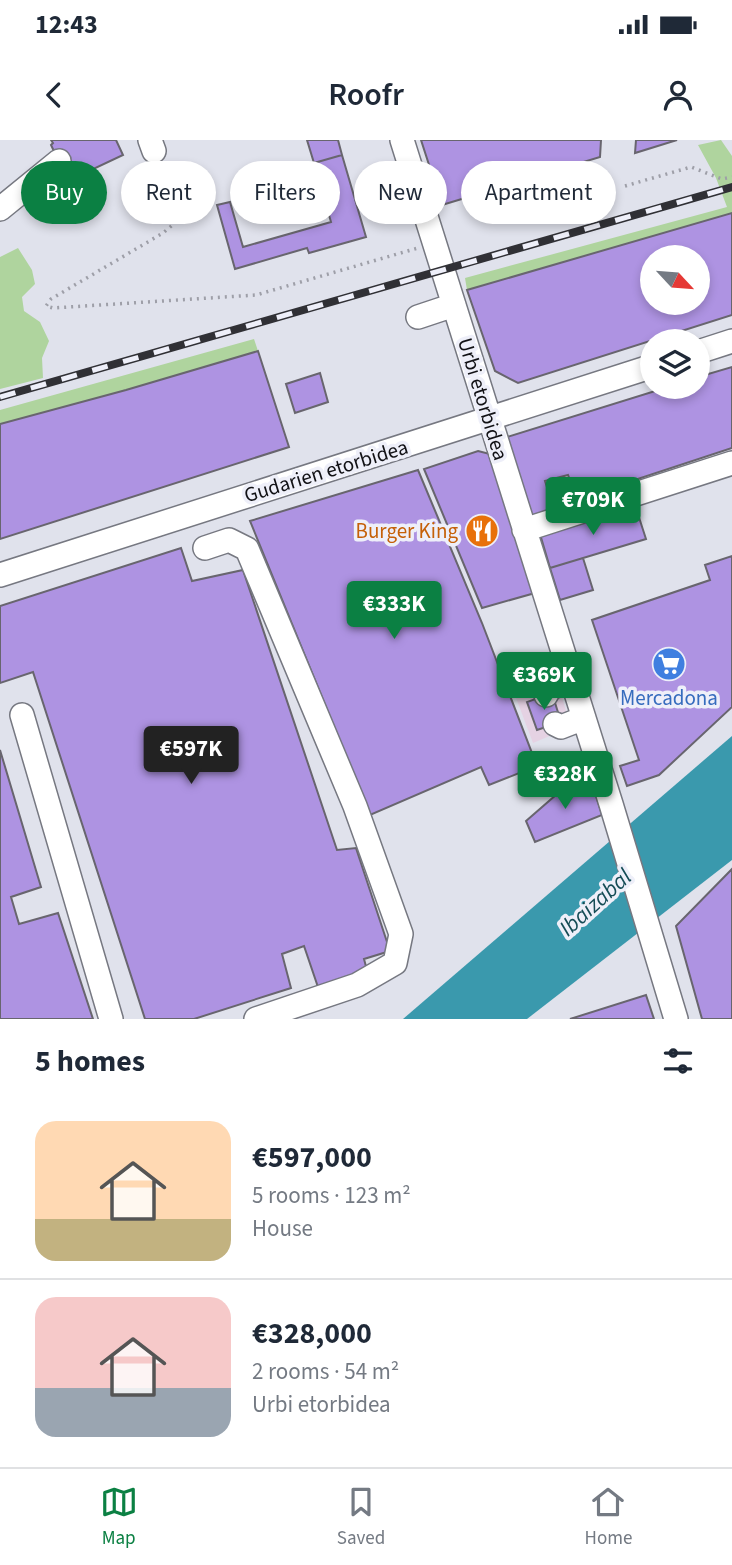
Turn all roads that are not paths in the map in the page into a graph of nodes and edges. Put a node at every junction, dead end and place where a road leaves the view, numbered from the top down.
1 (402, 140) edge
2 (21, 192) edge
3 (0, 209) edge
4 (454, 305) junction
5 (418, 317) dead end
6 (732, 341) edge
7 (710, 348) edge
8 (640, 370) edge
9 (489, 420) junction
10 (732, 463) edge
11 (524, 530) junction
12 (205, 548) dead end
13 (0, 575) edge
14 (572, 680) junction
15 (546, 695) dead end
16 (22, 715) dead end
17 (584, 718) junction
18 (555, 724) dead end
19 (111, 1019) edge
20 (256, 1019) edge
21 (676, 1019) edge

1 - 4 street, Urbi etorbidea
2 - 3 street
4 - 5 street
4 - 9 street, Urbi etorbidea
6 - 7 street
8 - 9 street, Gudarien etorbidea
9 - 11 street, Urbi etorbidea
9 - 13 street, Gudarien etorbidea
10 - 11 street
11 - 14 street, Urbi etorbidea
12 - 20 street
14 - 15 street
14 - 17 street, Urbi etorbidea
16 - 19 street
17 - 18 street
17 - 21 street, Urbi etorbidea

